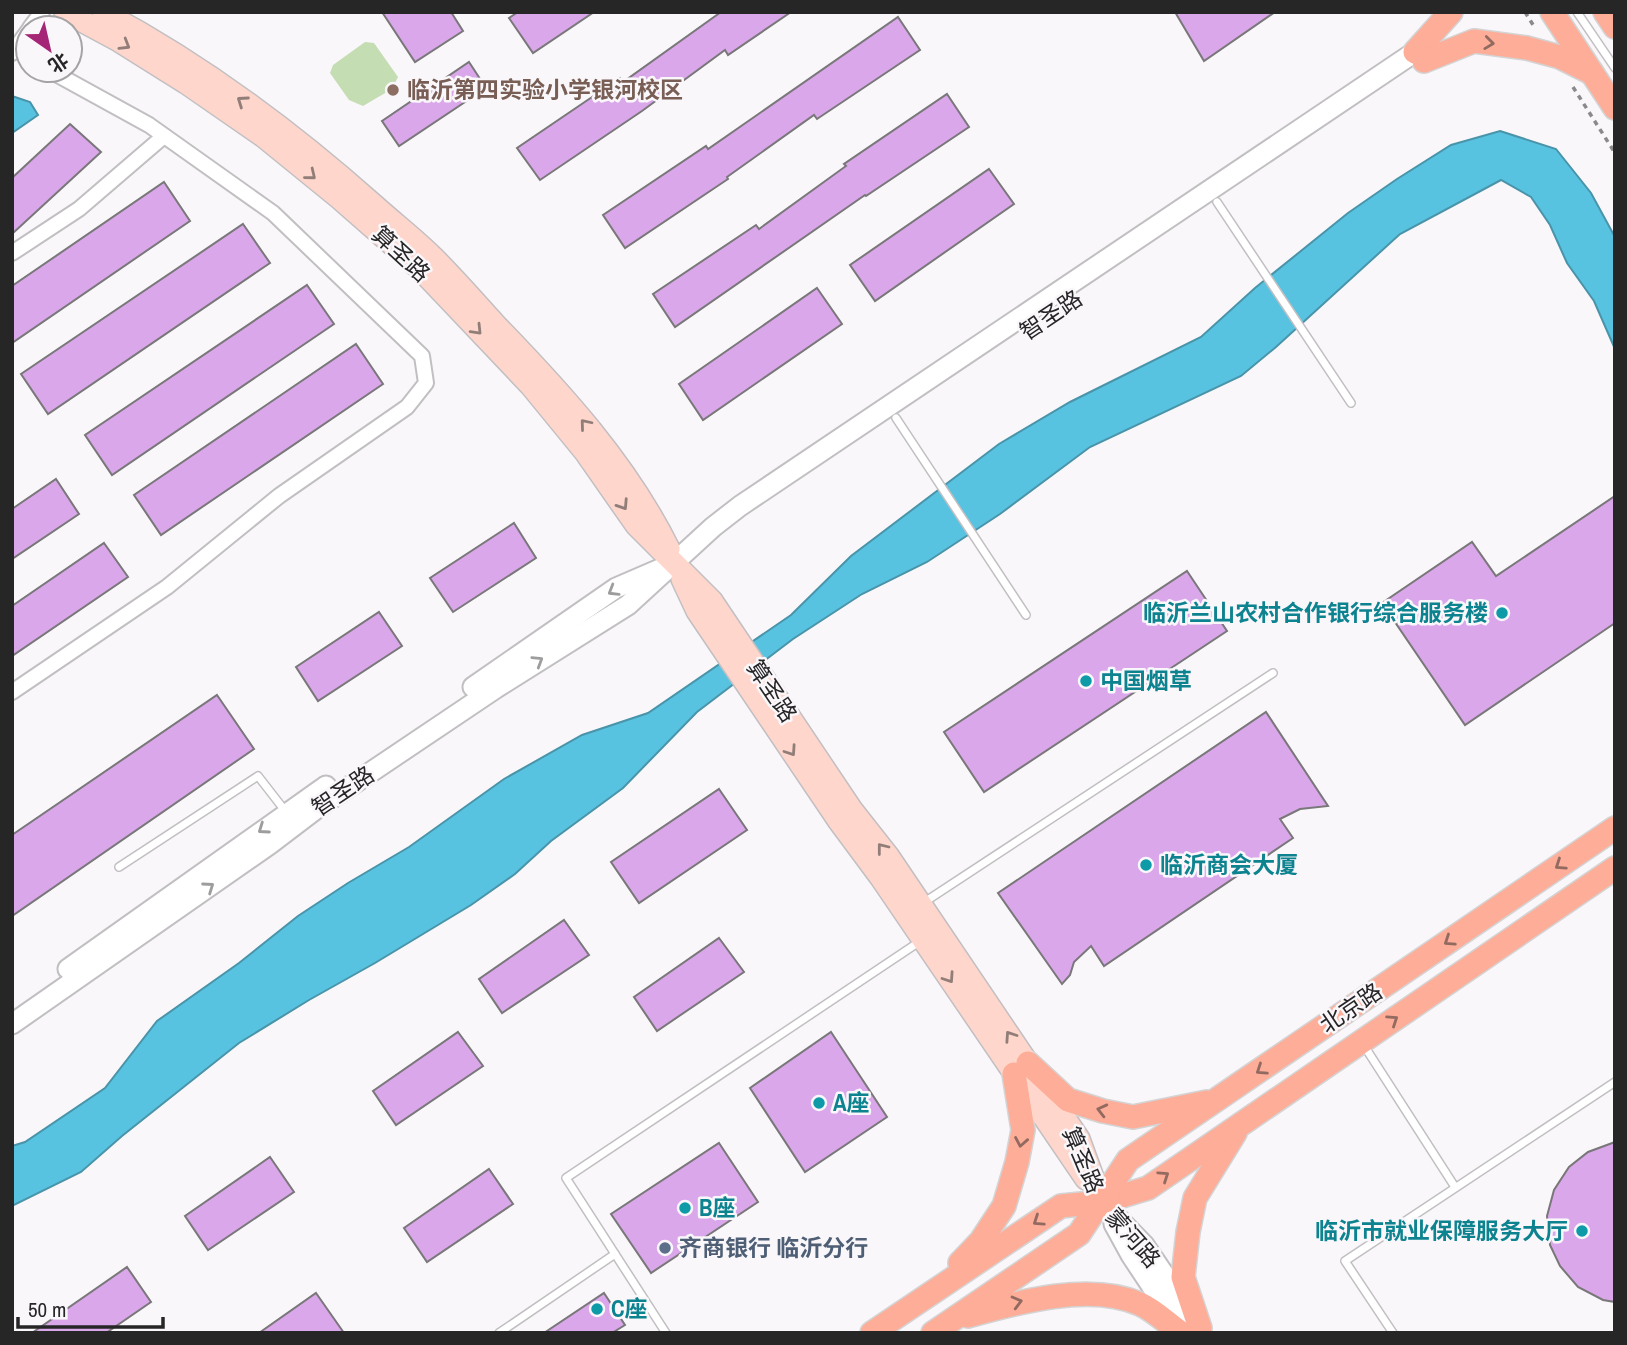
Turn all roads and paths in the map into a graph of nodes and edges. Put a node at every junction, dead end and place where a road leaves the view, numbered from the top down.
1 (103, 12) edge
2 (1451, 12) edge
3 (1552, 12) edge
4 (1577, 12) edge
5 (1605, 12) edge
6 (84, 26) edge
7 (1615, 27) edge
8 (1420, 57) junction
9 (1615, 68) edge
10 (1592, 73) junction
11 (74, 84) edge
12 (1615, 108) edge
13 (164, 136) junction
14 (1217, 202) junction
15 (12, 253) edge
16 (1351, 403) dead end
17 (896, 418) junction
18 (675, 563) junction
19 (1026, 615) dead end
20 (1273, 673) dead end
21 (760, 689) junction
22 (12, 692) edge
23 (286, 813) junction
24 (1615, 828) edge
25 (119, 867) dead end
26 (1615, 868) edge
27 (921, 905) junction
28 (923, 939) junction
29 (12, 1007) edge
30 (12, 1024) edge
31 (1362, 1042) junction
32 (1021, 1069) junction
33 (1615, 1082) edge
34 (1217, 1100) junction
35 (1240, 1125) junction
36 (1455, 1187) junction
37 (1102, 1202) junction
38 (615, 1254) junction
39 (929, 1294) junction
40 (942, 1326) edge
41 (1192, 1332) edge
42 (499, 1333) edge
43 (666, 1333) edge
44 (872, 1333) edge
45 (1393, 1333) edge

18 -> 1 main road, 算圣路
2 - 8 main road
3 - 10 main road
4 - 9 lane
5 - 7 main road
6 -> 18 main road, 算圣路
8 -> 10 main road
8 - 14 street, 智圣路
8 - 18 street, 智圣路
10 - 12 main road
11 - 13 street
13 - 15 street
13 - 22 street
14 - 16 lane
14 - 17 street, 智圣路
17 - 18 street, 智圣路
17 - 19 lane
18 - 21 main road, 算圣路
18 -> 23 street, 智圣路
30 -> 18 street, 智圣路
20 - 27 lane
27 -> 21 main road, 算圣路
21 -> 28 main road, 算圣路
23 - 25 lane
23 -> 29 street, 智圣路
24 -> 34 main road, 北京路
31 -> 26 main road, 北京路
32 -> 27 main road, 算圣路
28 -> 32 main road, 算圣路
28 - 38 lane
31 - 35 main road, 北京路
31 - 36 lane
34 -> 32 main road
32 - 37 main road, 算圣路
32 -> 39 main road
33 - 36 lane
34 - 37 main road, 北京路
37 -> 35 main road, 北京路
35 - 41 main road
36 - 45 lane
37 -> 39 main road, 北京路
37 - 40 main road, 北京路
37 - 41 street, 蒙河路
38 - 42 lane
38 - 43 lane
39 - 44 main road, 北京路
40 -> 41 main road

